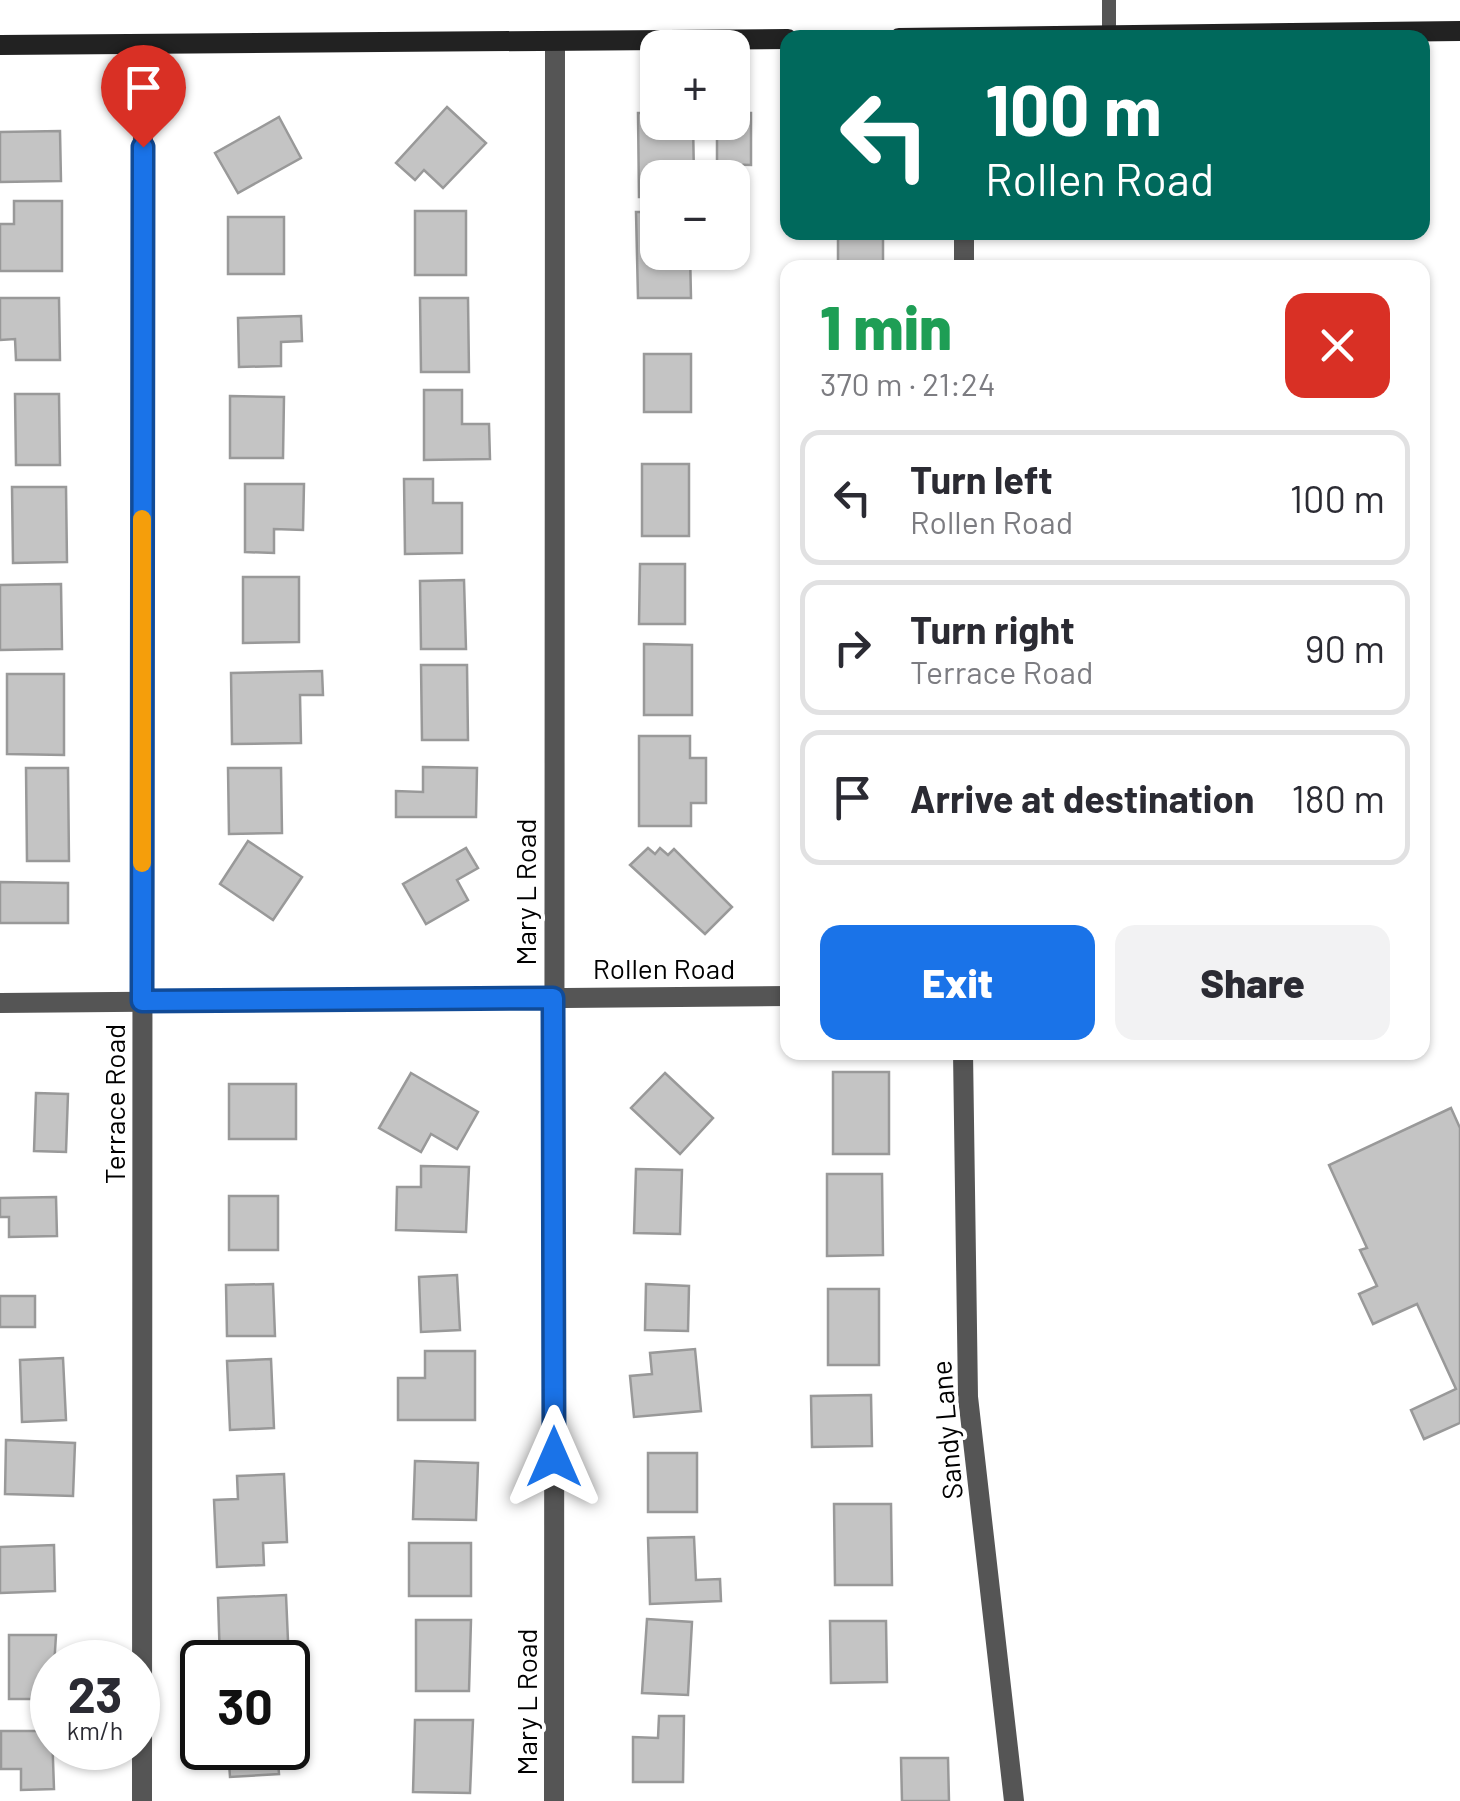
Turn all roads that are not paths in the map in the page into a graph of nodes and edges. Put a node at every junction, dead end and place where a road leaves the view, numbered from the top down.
1 (1109, 0) edge
2 (1109, 30) edge
3 (1430, 32) edge
4 (1460, 32) edge
5 (780, 40) edge
6 (555, 43) junction
7 (0, 45) edge
8 (143, 46) junction
9 (780, 996) edge
10 (553, 998) junction
11 (142, 1001) junction
12 (0, 1002) edge
13 (963, 1060) edge
14 (142, 1801) edge
15 (554, 1801) edge
16 (1014, 1801) edge

1 - 2 lane
3 - 4 street
5 - 6 street
6 - 8 street
6 - 10 street, Mary L Road
7 - 8 street
8 - 11 street, Terrace Road
9 - 10 street, Rollen Road
10 - 11 street, Rollen Road
10 - 15 street, Mary L Road
11 - 12 street, Rollen Road
11 - 14 street, Terrace Road
13 - 16 street, Sandy Lane

